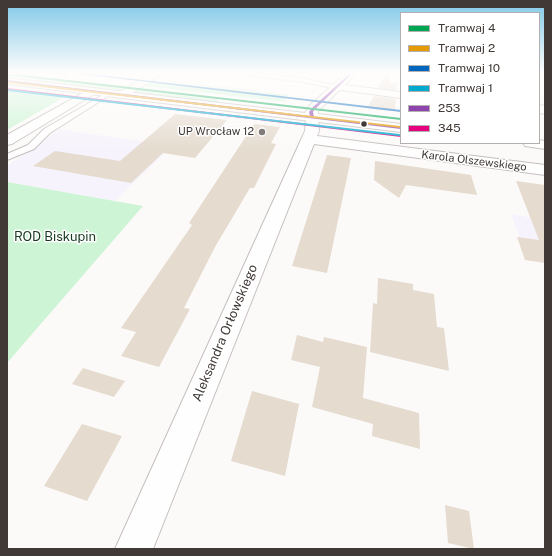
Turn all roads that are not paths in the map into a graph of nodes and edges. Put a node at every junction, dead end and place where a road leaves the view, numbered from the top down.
1 (78, 99) edge
2 (100, 99) edge
3 (150, 99) edge
4 (324, 99) edge
5 (310, 128) junction
6 (400, 128) edge
7 (7, 141) edge
8 (7, 157) edge
9 (545, 170) edge
10 (134, 549) edge

1 - 7 street
2 - 8 lane
3 - 5 street, Karola Olszewskiego
4 - 5 street, Aleksandra Orłowskiego
5 - 6 street, Karola Olszewskiego
5 - 9 street, Karola Olszewskiego
5 - 10 street, Aleksandra Orłowskiego

